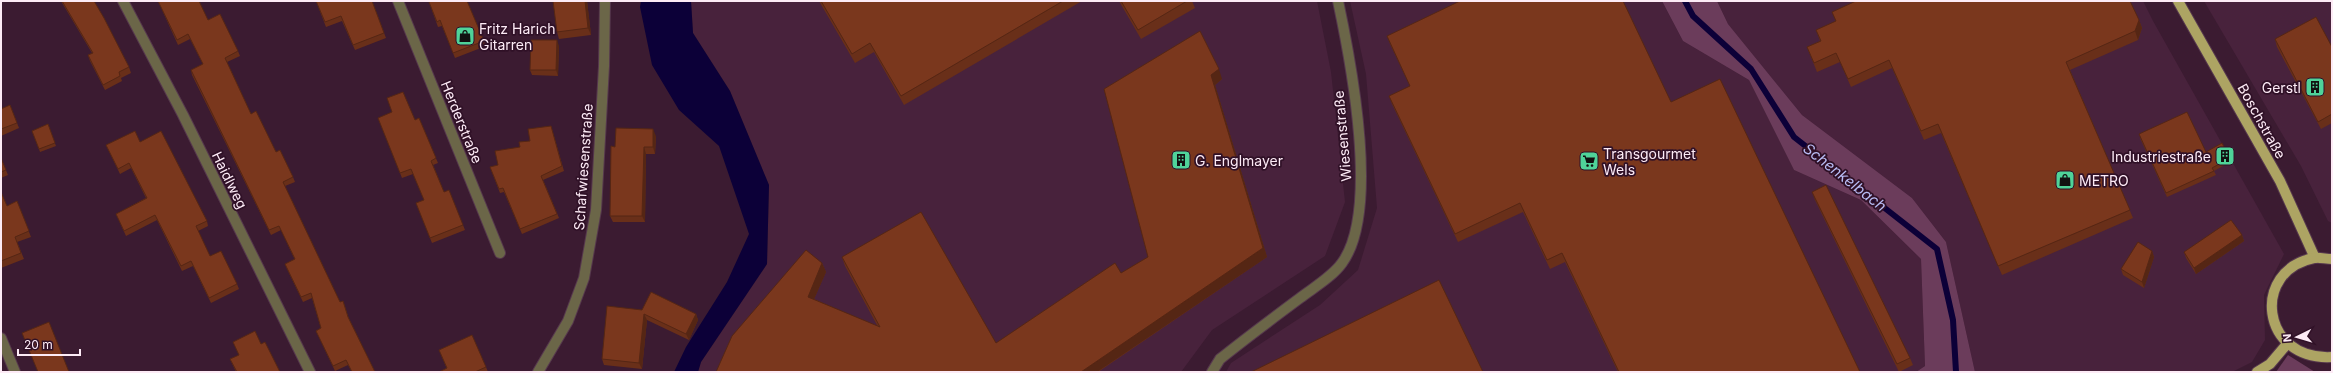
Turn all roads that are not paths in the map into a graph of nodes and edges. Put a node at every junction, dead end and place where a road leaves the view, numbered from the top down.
1 (123, 1) edge
2 (398, 1) edge
3 (605, 1) edge
4 (1338, 1) edge
5 (2178, 1) edge
6 (500, 253) dead end
7 (2315, 258) junction
8 (2332, 259) edge
9 (1, 338) edge
10 (2287, 344) junction
11 (2332, 357) edge
12 (15, 372) edge
13 (310, 372) edge
14 (538, 372) edge
15 (1212, 372) edge
16 (2257, 372) edge

1 - 13 street, Haidlweg
2 - 6 street, Herderstraße
3 - 14 street, Schafwiesenstraße
4 - 15 street, Wiesenstraße
5 - 7 main road, Boschstraße
7 - 8 main road
7 - 10 main road
9 - 12 street
10 - 11 main road
10 - 16 main road

